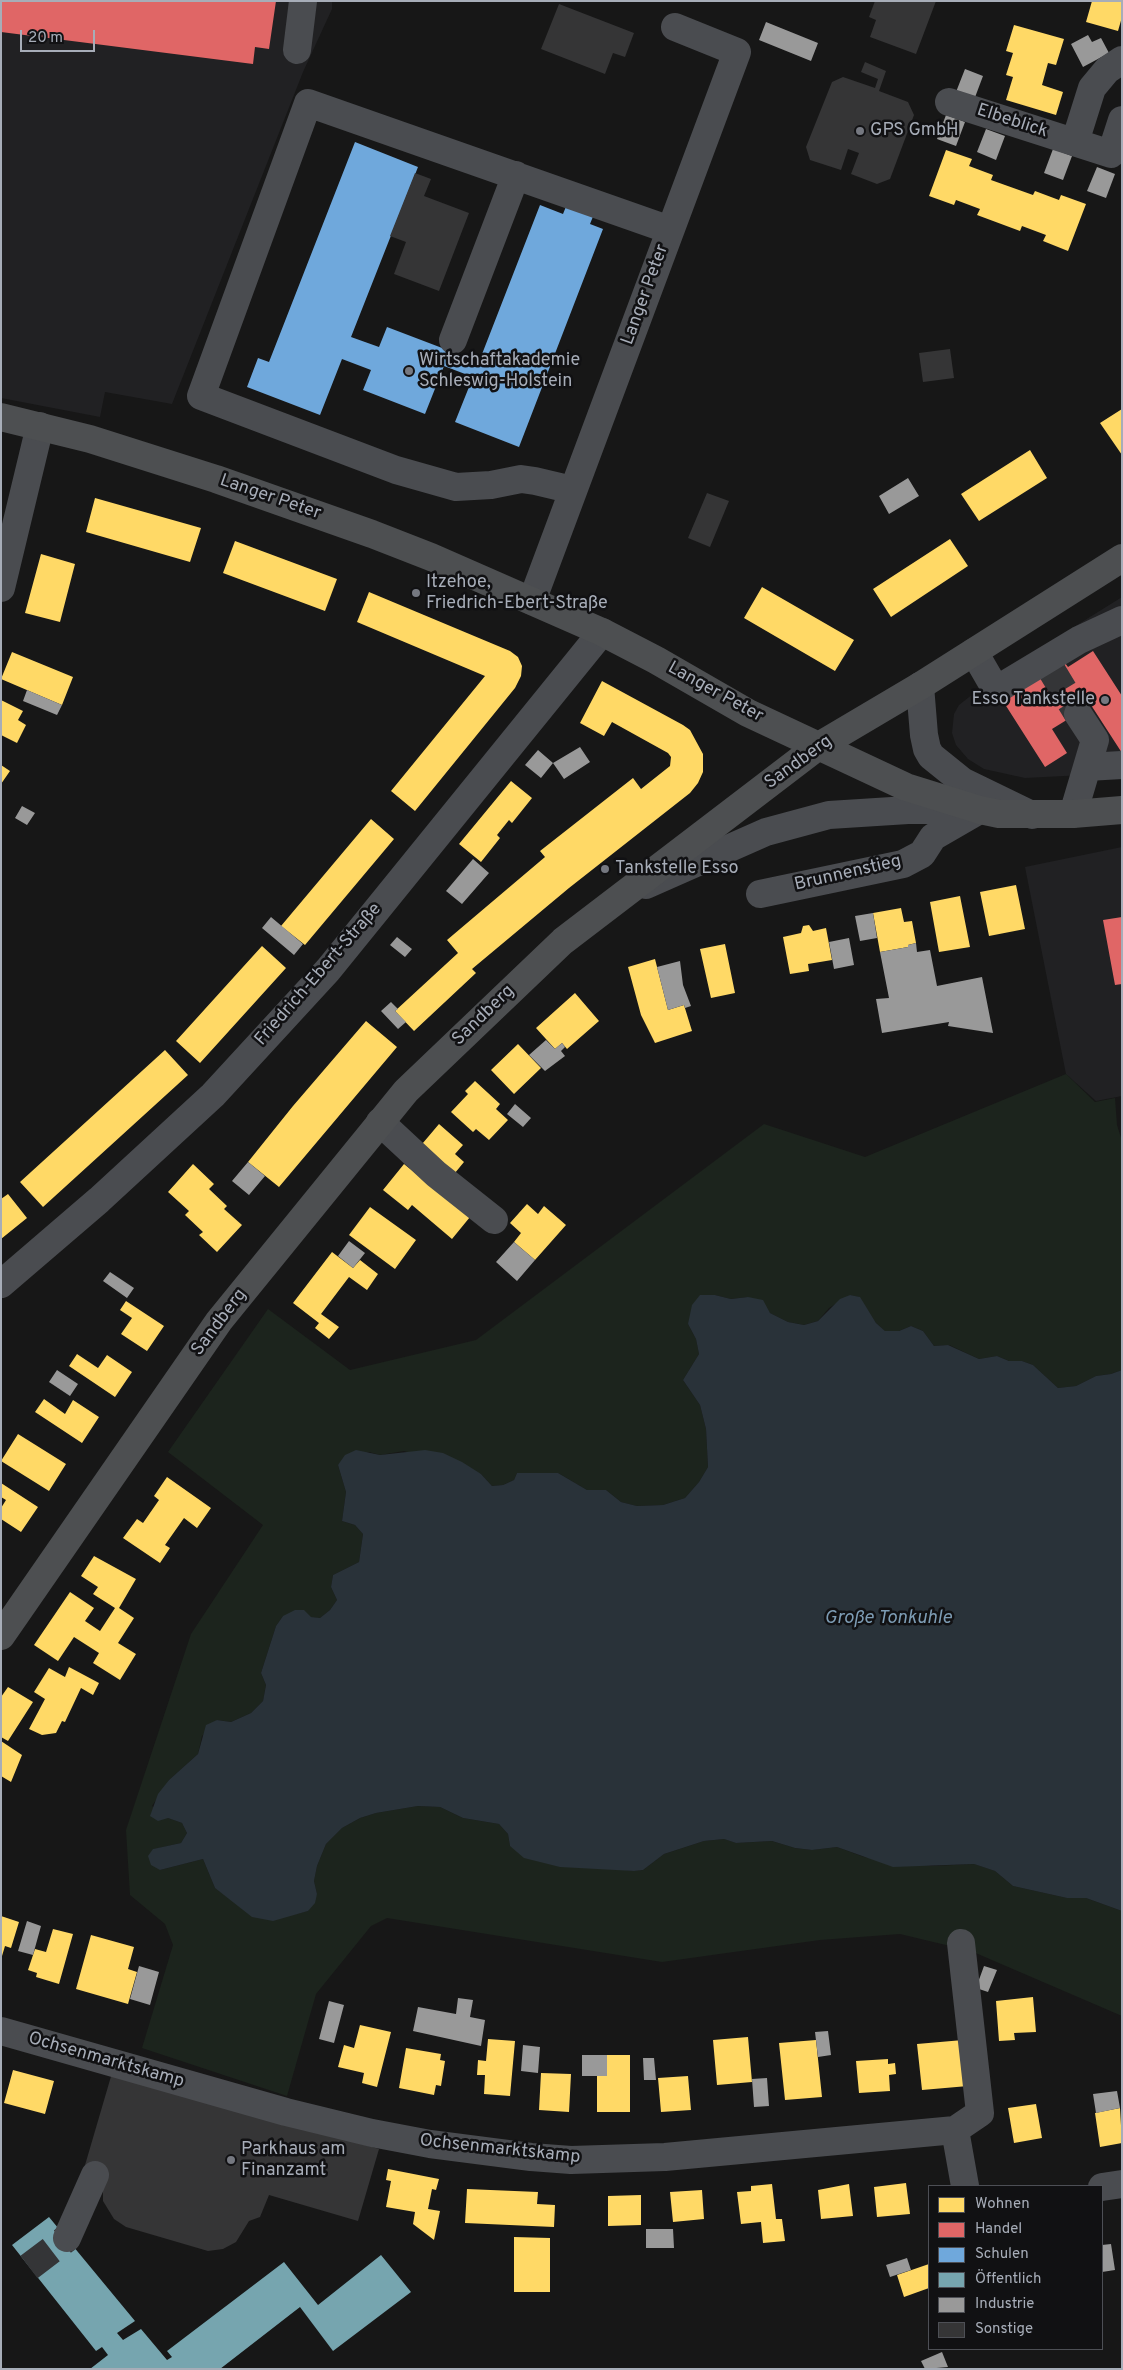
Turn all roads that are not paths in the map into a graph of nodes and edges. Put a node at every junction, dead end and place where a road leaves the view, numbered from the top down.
1 (303, 1) edge
2 (675, 27) dead end
3 (297, 50) dead end
4 (1122, 60) edge
5 (949, 102) dead end
6 (1122, 120) edge
7 (1075, 142) junction
8 (516, 175) junction
9 (670, 230) junction
10 (453, 340) dead end
11 (1, 417) edge
12 (40, 426) junction
13 (573, 490) junction
14 (1122, 558) edge
15 (1, 588) edge
16 (532, 601) junction
17 (1122, 620) edge
18 (602, 632) junction
19 (974, 652) junction
20 (920, 686) junction
21 (1078, 714) tunnel mouth
22 (817, 747) junction
23 (1122, 765) edge
24 (1087, 767) junction
25 (980, 810) junction
26 (1122, 810) edge
27 (1073, 814) junction
28 (1032, 815) junction
29 (760, 894) dead end
30 (620, 897) junction
31 (380, 1122) junction
32 (494, 1220) dead end
33 (1, 1284) edge
34 (1, 1636) edge
35 (961, 1943) dead end
36 (1, 2030) edge
37 (955, 2130) junction
38 (95, 2175) dead end
39 (1122, 2184) edge
40 (965, 2185) edge
41 (1103, 2187) edge
42 (66, 2238) tunnel mouth

1 - 3 street
2 - 9 street, Langer Peter
4 - 7 street
5 - 7 street, Elbeblick
6 - 7 street, Elbeblick
8 - 9 street
8 - 10 street
8 - 13 street
9 - 13 street, Langer Peter
11 - 12 main road, Langer Peter
12 - 15 street
12 - 16 main road, Langer Peter
13 - 16 street, Langer Peter
14 - 19 main road, Sandberg
16 - 18 main road, Langer Peter
17 - 19 street
18 - 22 main road, Langer Peter
18 - 33 street, Friedrich-Ebert-Straße
19 - 20 main road, Sandberg
20 - 22 main road, Sandberg
20 - 28 street
21 - 24 street
22 - 25 main road
22 - 30 main road, Sandberg
23 - 24 street
24 - 27 street
25 - 28 main road
25 - 29 street, Brunnenstieg
25 - 30 street
26 - 27 main road
27 - 28 main road
30 - 31 main road, Sandberg
31 - 32 street
31 - 34 main road, Sandberg
35 - 37 street
36 - 37 street, Ochsenmarktskamp
37 - 40 street
38 - 42 street
39 - 41 street

